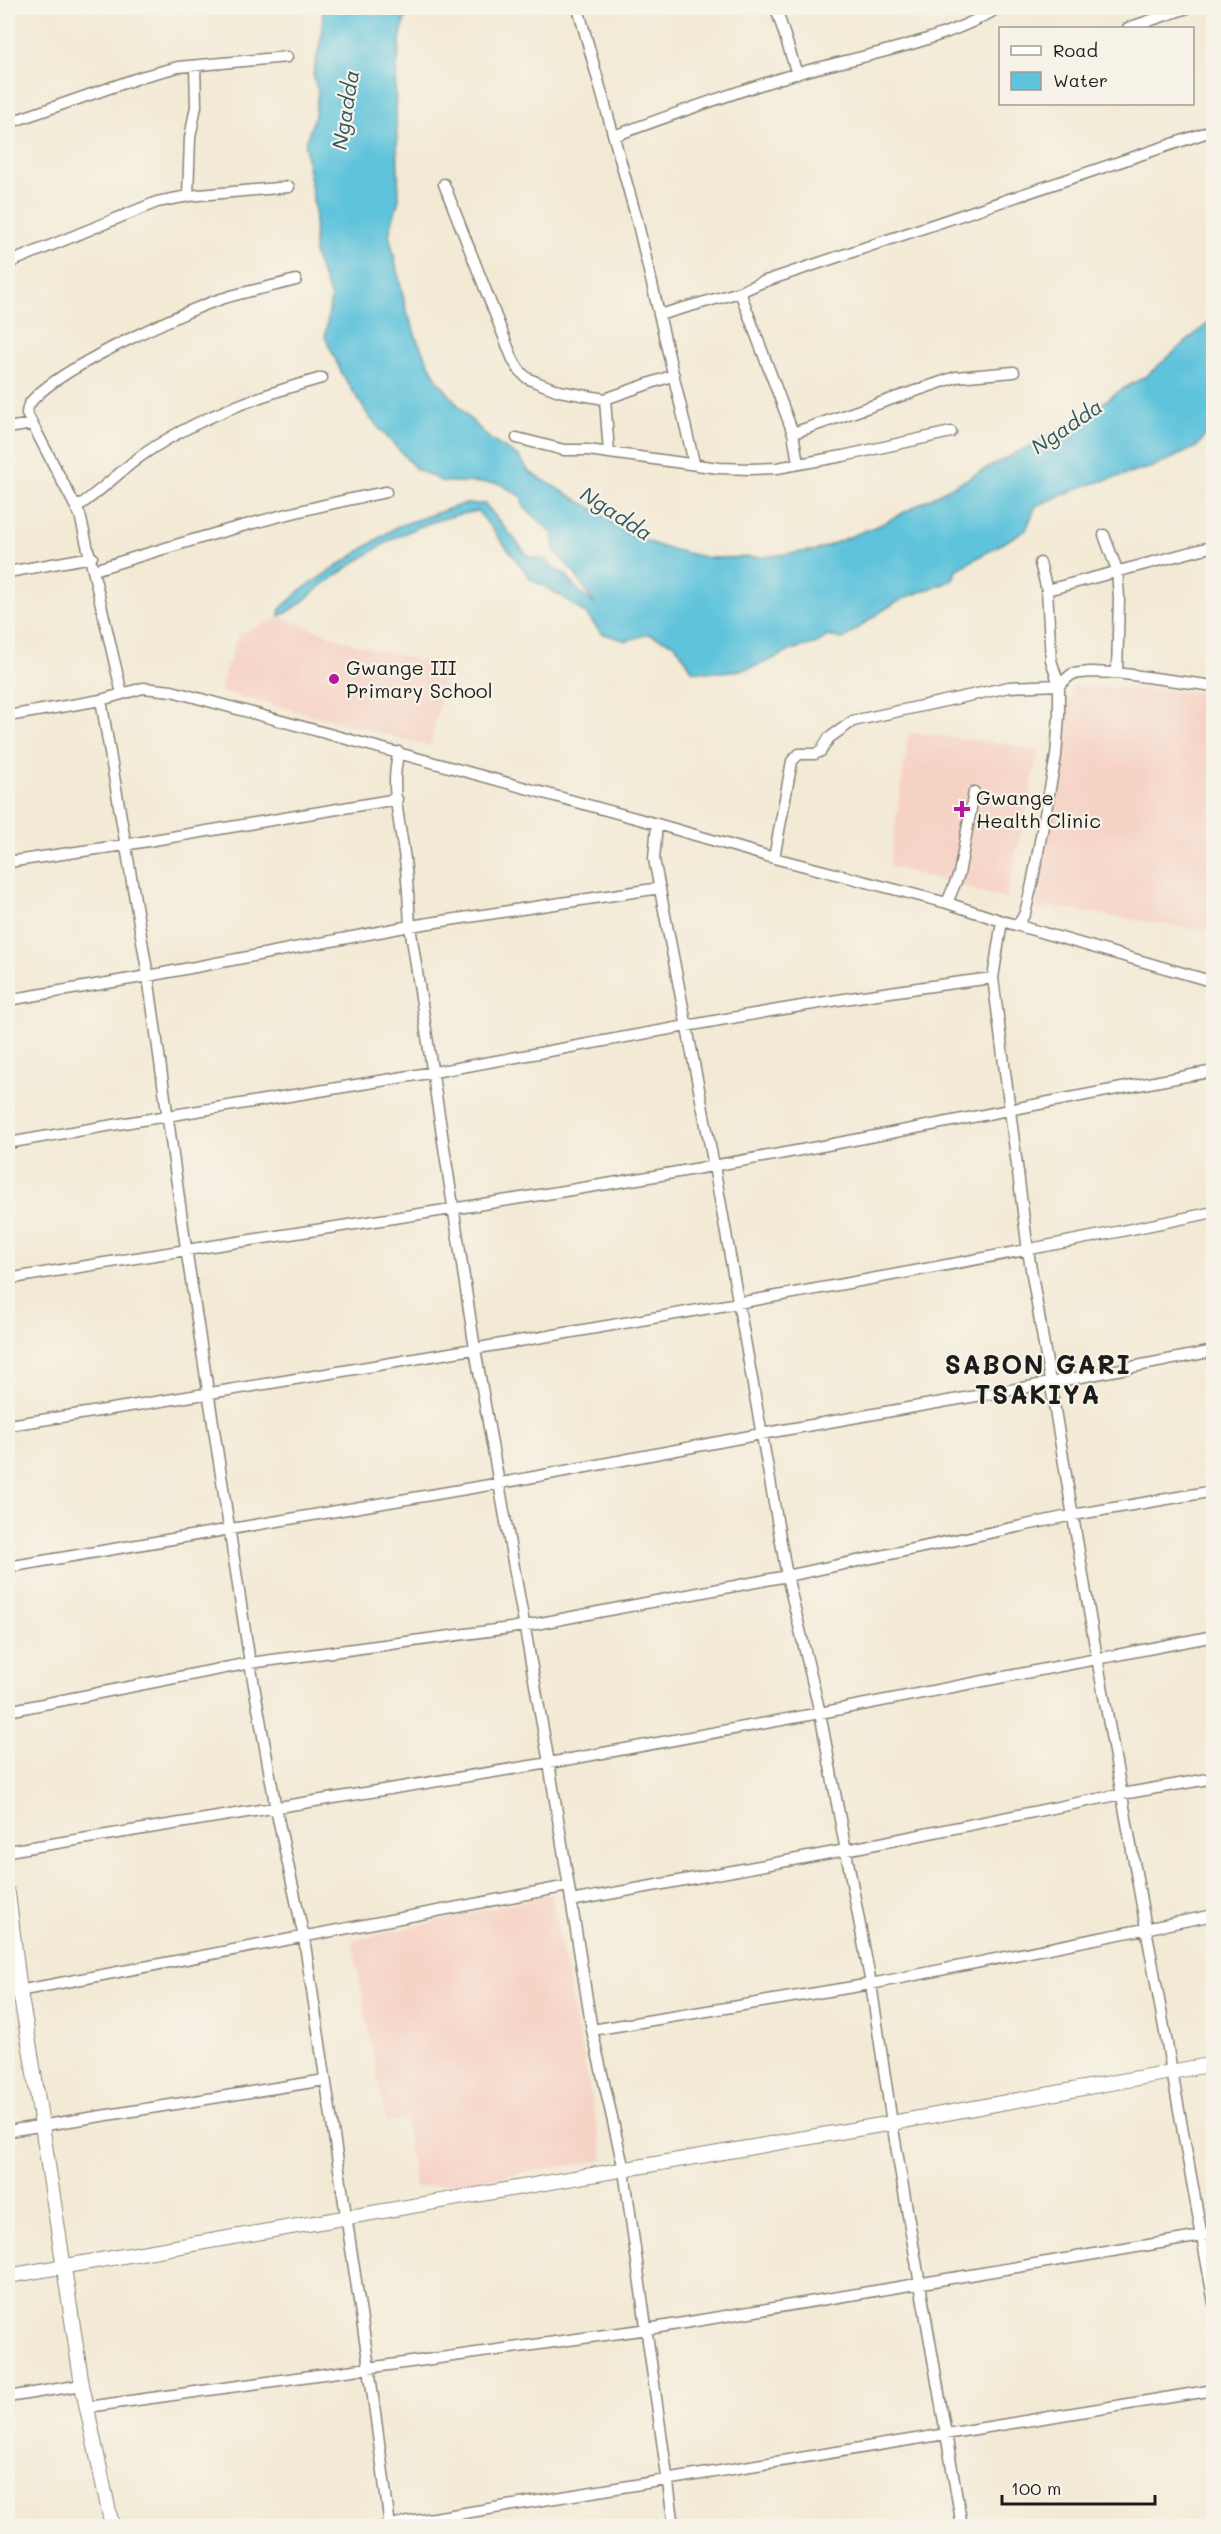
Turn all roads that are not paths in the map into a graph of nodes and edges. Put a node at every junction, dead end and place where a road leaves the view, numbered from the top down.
1 (578, 8) edge
2 (776, 8) edge
3 (998, 8) edge
4 (1187, 8) edge
5 (1131, 27) edge
6 (287, 57) dead end
7 (195, 66) junction
8 (797, 74) junction
9 (8, 123) edge
10 (1214, 130) edge
11 (614, 136) junction
12 (444, 184) dead end
13 (289, 187) dead end
14 (188, 196) junction
15 (8, 263) edge
16 (296, 279) dead end
17 (741, 292) junction
18 (659, 315) junction
19 (1014, 372) dead end
20 (674, 375) junction
21 (322, 378) dead end
22 (604, 399) junction
23 (32, 424) junction
24 (8, 428) edge
25 (951, 432) dead end
26 (793, 433) junction
27 (518, 438) dead end
28 (609, 453) junction
29 (694, 463) junction
30 (798, 463) junction
31 (386, 492) dead end
32 (77, 507) junction
33 (1104, 535) dead end
34 (1214, 546) edge
35 (92, 556) junction
36 (1040, 563) dead end
37 (94, 570) junction
38 (1118, 570) junction
39 (8, 572) edge
40 (1047, 590) junction
41 (1117, 673) junction
42 (1059, 685) junction
43 (1214, 686) edge
44 (122, 694) junction
45 (100, 700) junction
46 (8, 716) edge
47 (399, 752) junction
48 (974, 792) dead end
49 (397, 799) junction
50 (657, 824) junction
51 (124, 845) junction
52 (774, 858) junction
53 (8, 862) edge
54 (660, 888) junction
55 (947, 903) junction
56 (1002, 921) junction
57 (1018, 925) junction
58 (410, 926) junction
59 (148, 976) junction
60 (993, 978) junction
61 (1214, 982) edge
62 (8, 1000) edge
63 (687, 1025) junction
64 (1214, 1071) edge
65 (434, 1072) junction
66 (1010, 1108) junction
67 (168, 1115) junction
68 (8, 1143) edge
69 (714, 1166) junction
70 (455, 1209) junction
71 (1214, 1212) edge
72 (186, 1248) junction
73 (1028, 1251) junction
74 (8, 1279) edge
75 (739, 1303) junction
76 (475, 1349) junction
77 (1214, 1351) edge
78 (1050, 1383) junction
79 (210, 1395) junction
80 (8, 1425) edge
81 (761, 1434) junction
82 (501, 1484) junction
83 (1214, 1491) edge
84 (1073, 1515) junction
85 (231, 1527) junction
86 (8, 1567) edge
87 (787, 1576) junction
88 (525, 1626) junction
89 (1214, 1636) edge
90 (1097, 1658) junction
91 (250, 1664) junction
92 (8, 1711) edge
93 (820, 1713) junction
94 (549, 1763) junction
95 (1214, 1778) edge
96 (1122, 1794) junction
97 (276, 1809) junction
98 (846, 1850) junction
99 (8, 1851) edge
100 (568, 1886) junction
101 (8, 1893) edge
102 (571, 1901) junction
103 (1214, 1915) edge
104 (1147, 1928) junction
105 (304, 1938) junction
106 (871, 1984) junction
107 (14, 1992) edge
108 (592, 2030) junction
109 (1214, 2064) edge
110 (1172, 2072) junction
111 (325, 2080) junction
112 (892, 2123) junction
113 (42, 2127) junction
114 (8, 2131) edge
115 (624, 2170) junction
116 (346, 2217) junction
117 (1208, 2235) edge
118 (65, 2266) junction
119 (8, 2276) edge
120 (920, 2284) junction
121 (1214, 2303) edge
122 (648, 2329) junction
123 (369, 2367) junction
124 (82, 2385) junction
125 (1214, 2391) edge
126 (8, 2397) edge
127 (87, 2407) junction
128 (947, 2434) junction
129 (666, 2479) junction
130 (112, 2526) edge
131 (385, 2526) edge
132 (390, 2526) edge
133 (674, 2526) edge
134 (962, 2526) edge

1 - 11 street
2 - 8 street
3 - 8 street
4 - 5 street
6 - 7 street
7 - 9 street
7 - 14 street
8 - 11 street
10 - 17 street
11 - 18 street
12 - 22 street
13 - 14 street
14 - 15 street
16 - 23 street
17 - 18 street
17 - 26 street
18 - 20 street
19 - 26 street
20 - 22 street
20 - 29 street
21 - 32 street
22 - 28 street
23 - 24 street
23 - 32 street
25 - 30 street
26 - 30 street
27 - 28 street
28 - 29 street
29 - 30 street
31 - 37 street
32 - 35 street
33 - 38 street
34 - 38 street
35 - 37 street
35 - 39 street
36 - 40 street
37 - 44 street
38 - 40 street
38 - 41 street
40 - 42 street
41 - 42 street
41 - 43 street
42 - 52 street
42 - 57 street
44 - 45 street
44 - 47 street
45 - 46 street
45 - 51 street
47 - 49 street
47 - 50 street
48 - 55 street
49 - 51 street
49 - 58 street
50 - 52 street
50 - 54 street
51 - 53 street
51 - 59 street
52 - 55 street
54 - 58 street
54 - 63 street
55 - 56 street
56 - 57 street
56 - 60 street
57 - 61 street
58 - 59 street
58 - 65 street
59 - 62 street
59 - 67 street
60 - 63 street
60 - 66 street
63 - 65 street
63 - 69 street
64 - 66 street
65 - 67 street
65 - 70 street
66 - 69 street
66 - 73 street
67 - 68 street
67 - 72 street
69 - 70 street
69 - 75 street
70 - 72 street
70 - 76 street
71 - 73 street
72 - 74 street
72 - 79 street
73 - 75 street
73 - 78 street
75 - 76 street
75 - 81 street
76 - 79 street
76 - 82 street
77 - 78 street
78 - 81 street
78 - 84 street
79 - 80 street
79 - 85 street
81 - 82 street
81 - 87 street
82 - 85 street
82 - 88 street
83 - 84 street
84 - 87 street
84 - 90 street
85 - 86 street
85 - 91 street
87 - 88 street
87 - 93 street
88 - 91 street
88 - 94 street
89 - 90 street
90 - 93 street
90 - 96 street
91 - 92 street
91 - 97 street
93 - 94 street
93 - 98 street
94 - 97 street
94 - 100 street
95 - 96 street
96 - 98 street
96 - 104 street
97 - 99 street
97 - 105 street
98 - 102 street
98 - 106 street
100 - 102 street
100 - 105 street
101 - 107 main road
102 - 108 street
103 - 104 street
104 - 106 street
104 - 110 street
105 - 107 street
105 - 111 street
106 - 108 street
106 - 112 street
107 - 113 main road
108 - 115 street
109 - 110 main road
110 - 112 main road
110 - 117 street
111 - 113 street
111 - 116 street
112 - 115 main road
112 - 120 street
113 - 114 street
113 - 118 main road
115 - 116 main road
115 - 122 street
116 - 118 main road
116 - 123 street
117 - 120 street
117 - 121 street
118 - 119 main road
118 - 124 main road
120 - 122 street
120 - 128 street
122 - 123 street
122 - 129 street
123 - 127 street
123 - 132 street
124 - 126 street
124 - 127 main road
125 - 128 street
127 - 130 main road
128 - 129 street
128 - 134 street
129 - 132 street
129 - 133 street
131 - 132 street

